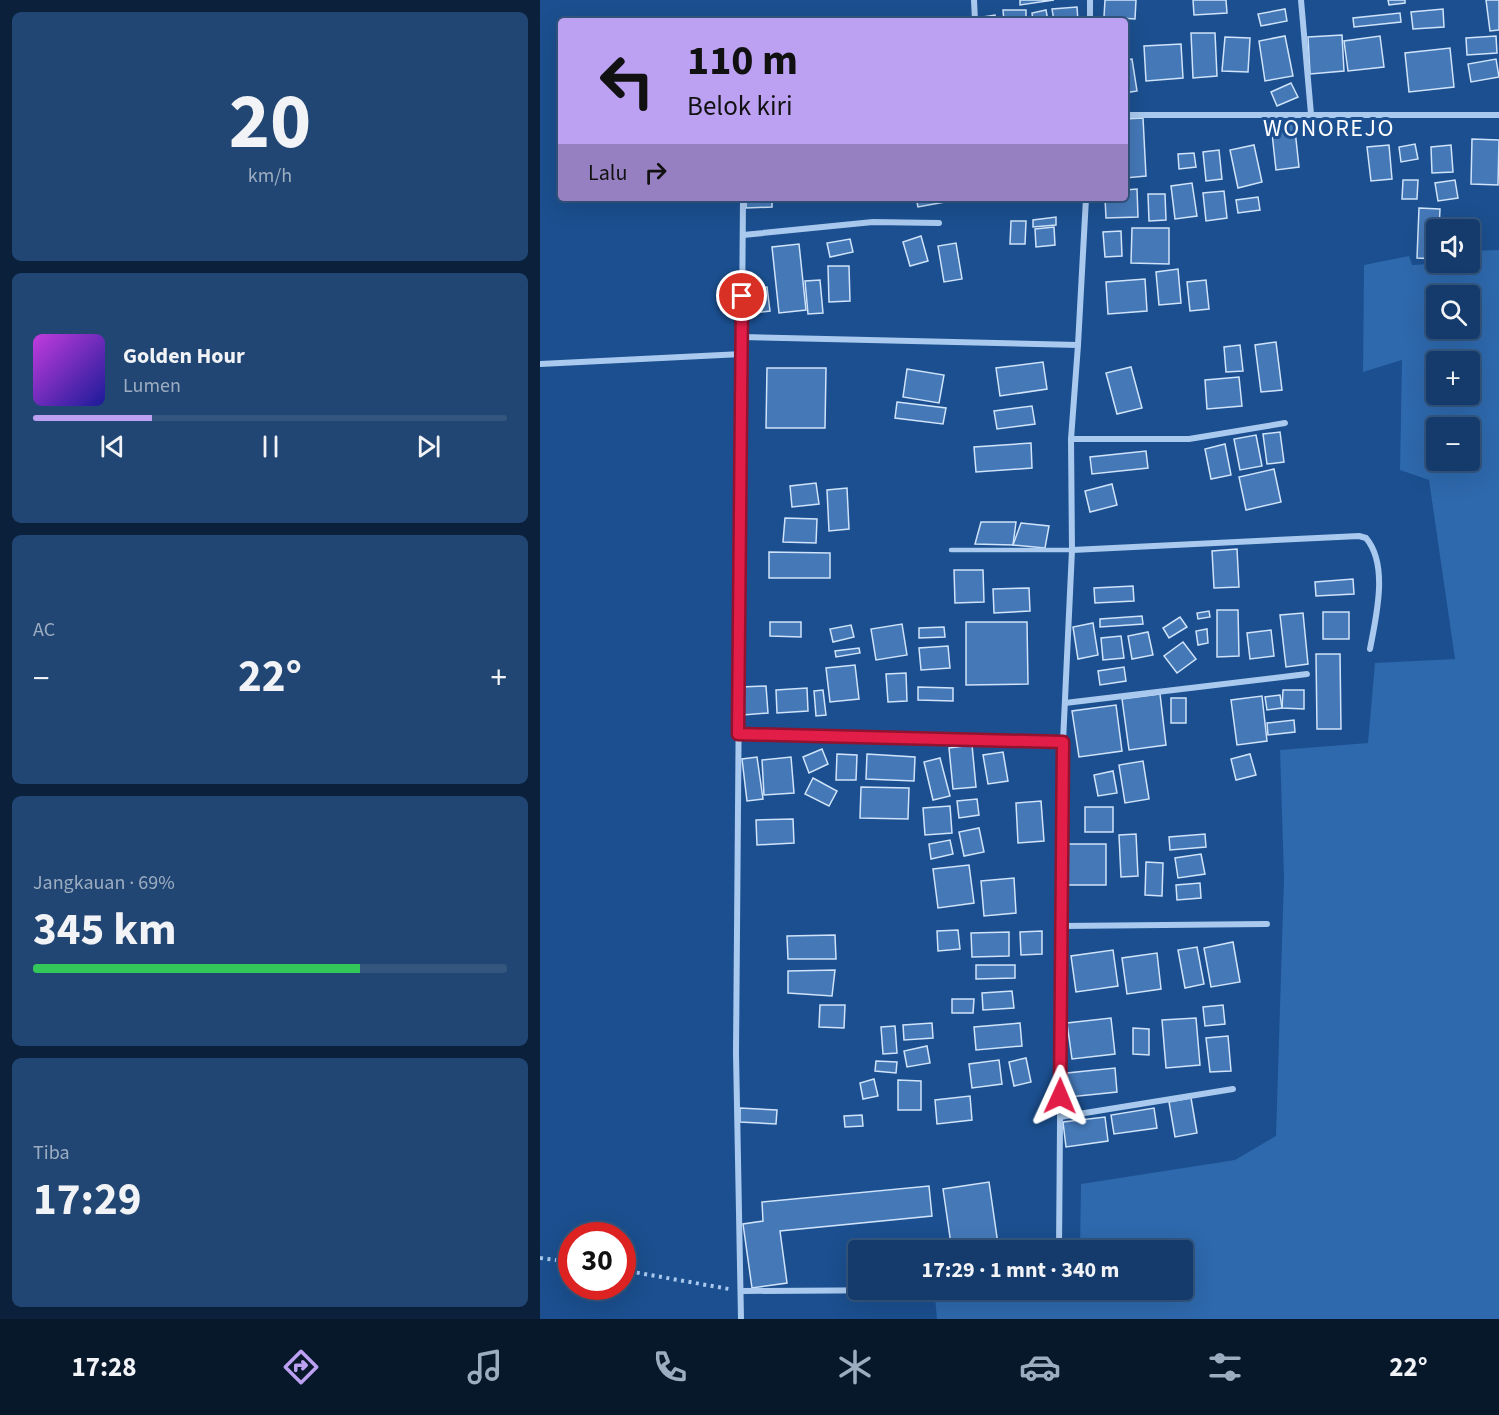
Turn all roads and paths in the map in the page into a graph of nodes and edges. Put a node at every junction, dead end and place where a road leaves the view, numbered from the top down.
1 (974, 0) edge
2 (1090, 0) edge
3 (1301, 0) edge
4 (975, 18) edge
5 (1090, 18) edge
6 (1311, 114) junction
7 (1128, 115) edge
8 (1499, 115) edge
9 (743, 201) edge
10 (1086, 201) edge
11 (939, 223) dead end
12 (743, 235) junction
13 (742, 337) junction
14 (1078, 345) junction
15 (742, 354) junction
16 (540, 364) edge
17 (1285, 423) dead end
18 (1071, 439) junction
19 (951, 550) dead end
20 (1072, 550) junction
21 (1370, 649) dead end
22 (1307, 674) dead end
23 (1065, 703) junction
24 (738, 734) junction
25 (1063, 742) junction
26 (1267, 924) dead end
27 (1062, 926) junction
28 (1233, 1089) dead end
29 (1060, 1117) junction
30 (1059, 1240) edge
31 (540, 1258) edge
32 (558, 1260) edge
33 (636, 1272) edge
34 (848, 1290) edge
35 (742, 1291) junction
36 (741, 1319) edge

1 - 4 street
2 - 5 street
3 - 6 street
6 - 7 street
6 - 8 street
9 - 12 street
10 - 14 street
11 - 12 street
12 - 13 street
13 - 14 street
13 - 15 street
14 - 18 street
15 - 16 street
15 - 24 street
17 - 18 street
18 - 20 street
19 - 20 lane
20 - 21 street
20 - 23 street
22 - 23 street
23 - 25 street
24 - 25 street
24 - 35 street
25 - 27 street
26 - 27 street
27 - 29 street
28 - 29 street
29 - 30 street
31 - 32 path
33 - 35 path
34 - 35 street
35 - 36 street

